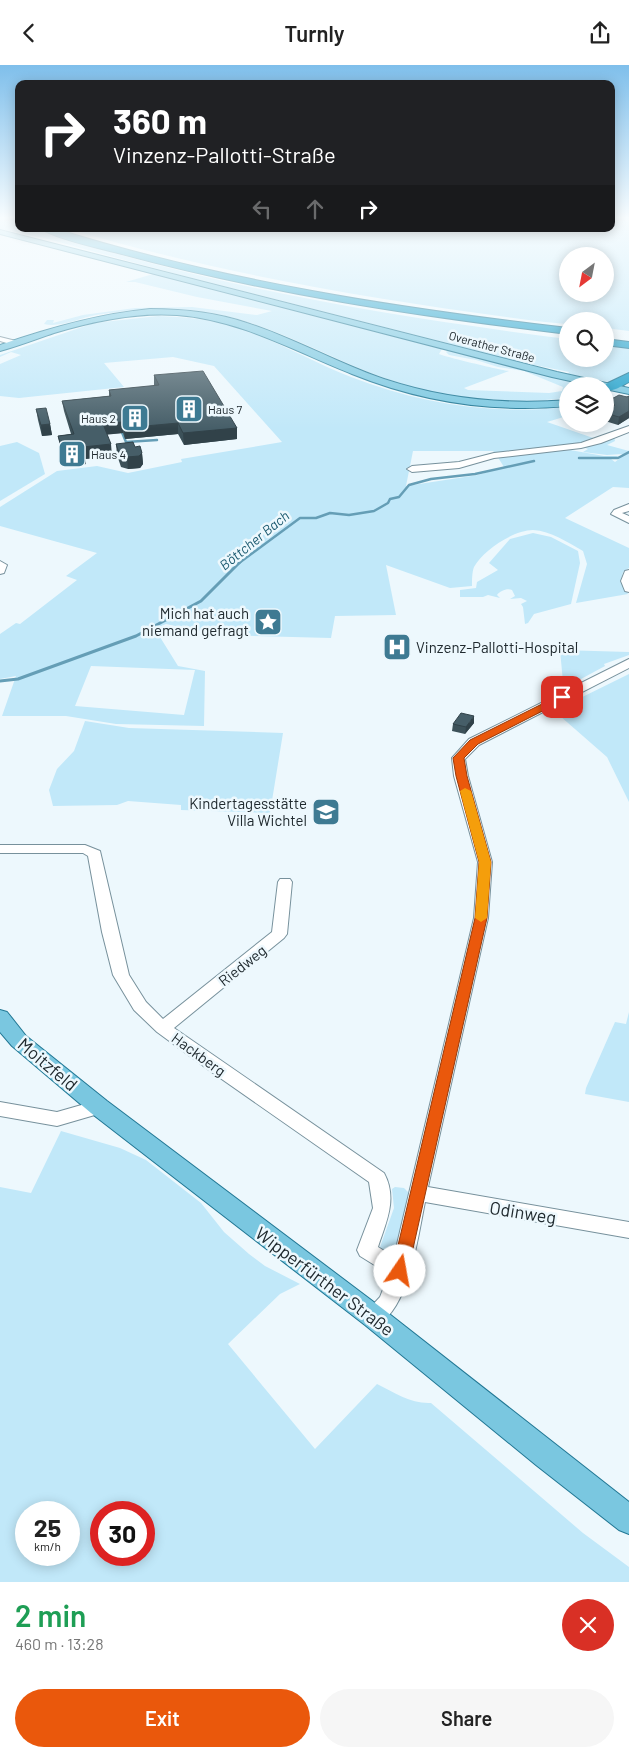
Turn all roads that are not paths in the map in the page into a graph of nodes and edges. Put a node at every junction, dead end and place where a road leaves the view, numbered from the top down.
1 (217, 288) edge
2 (275, 288) edge
3 (282, 288) edge
4 (301, 288) edge
5 (559, 326) edge
6 (559, 330) edge
7 (559, 336) edge
8 (0, 339) edge
9 (13, 343) junction
10 (614, 343) edge
11 (629, 345) edge
12 (0, 348) edge
13 (563, 377) edge
14 (629, 377) edge
15 (615, 390) edge
16 (629, 397) edge
17 (559, 402) edge
18 (629, 429) edge
19 (412, 469) dead end
20 (629, 507) edge
21 (629, 519) edge
22 (0, 564) edge
23 (0, 571) edge
24 (629, 573) edge
25 (629, 589) edge
26 (629, 663) edge
27 (0, 849) edge
28 (285, 881) dead end
29 (0, 1017) edge
30 (163, 1028) junction
31 (99, 1107) junction
32 (0, 1109) edge
33 (417, 1193) junction
34 (629, 1230) edge
35 (400, 1271) junction
36 (374, 1317) junction
37 (629, 1520) edge

1 - 13 main road, Overather Straße
2 - 7 highway
3 - 6 highway
4 - 5 highway
8 - 9 street
9 - 12 main road
9 - 17 main road
10 - 11 highway
14 - 15 highway
15 - 16 main road, Overather Straße
18 - 19 street
20 - 21 street
22 - 23 street
24 - 25 street
26 - 33 street
27 - 30 street, Hackberg
28 - 30 street, Riedweg
29 - 31 main road, Moitzfeld
30 - 35 street, Hackberg
31 - 32 street
31 - 36 main road, Wipperfürther Straße
33 - 34 street, Odinweg
33 - 35 street
35 - 36 street
36 - 37 main road, Wipperfürther Straße

